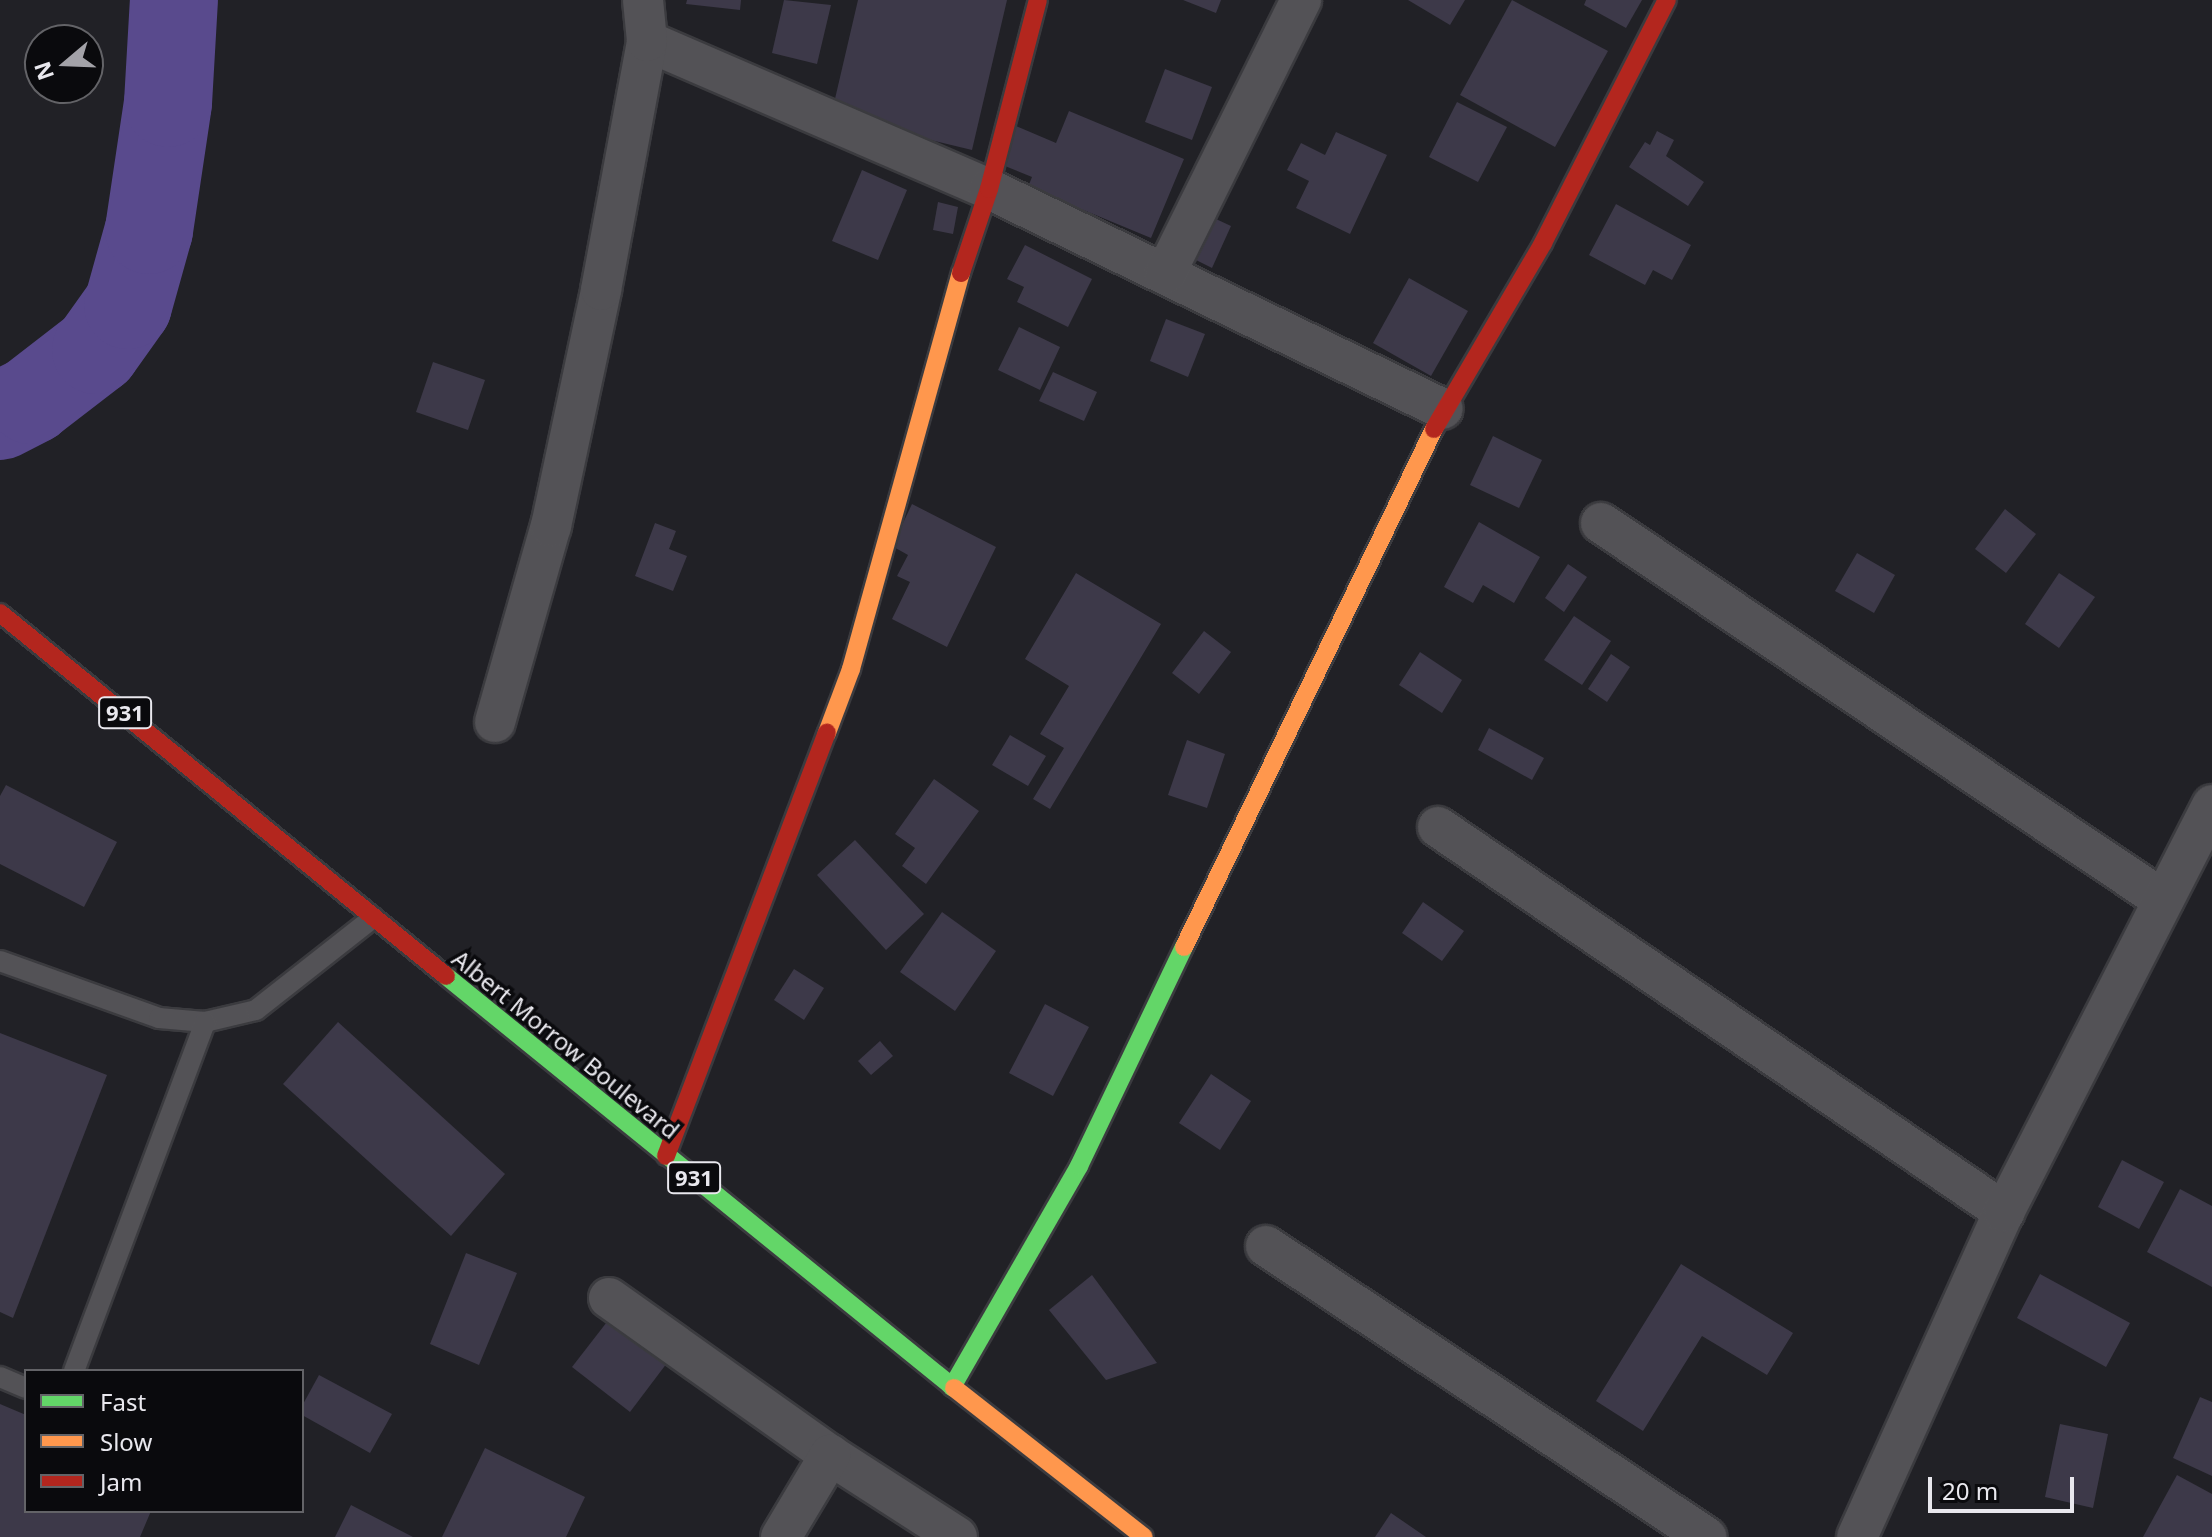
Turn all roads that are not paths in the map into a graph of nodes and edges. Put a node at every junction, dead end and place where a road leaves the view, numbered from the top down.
1 (643, 0) edge
2 (1038, 0) edge
3 (1301, 0) edge
4 (1667, 0) edge
5 (647, 41) junction
6 (989, 189) junction
7 (1165, 274) junction
8 (1443, 409) junction
9 (1601, 523) dead end
10 (0, 613) edge
11 (495, 722) dead end
12 (2212, 805) edge
13 (1438, 827) dead end
14 (2163, 900) junction
15 (373, 918) junction
16 (0, 961) edge
17 (205, 1022) junction
18 (666, 1156) junction
19 (2004, 1212) junction
20 (1266, 1246) dead end
21 (609, 1298) dead end
22 (75, 1369) edge
23 (0, 1377) edge
24 (24, 1387) edge
25 (952, 1387) junction
26 (830, 1455) junction
27 (781, 1537) edge
28 (957, 1537) edge
29 (1144, 1537) edge
30 (1706, 1537) edge
31 (1857, 1537) edge

1 - 5 street
2 - 6 main road
3 - 7 street
4 - 8 main road
5 - 6 street
5 - 11 street
6 - 7 street
6 - 18 main road
7 - 8 street
8 - 25 main road
9 - 14 street
10 - 15 main road, Albert Morrow Boulevard / 931
12 - 14 street
13 - 19 street
14 - 19 street
15 - 17 lane
15 - 18 main road, Albert Morrow Boulevard / 931
16 - 17 lane
17 - 22 lane
18 - 25 main road, Albert Morrow Boulevard / 931
19 - 31 street
20 - 30 street
21 - 26 street
23 - 24 lane
25 - 29 main road, Albert Morrow Boulevard / 931
26 - 27 street
26 - 28 street

